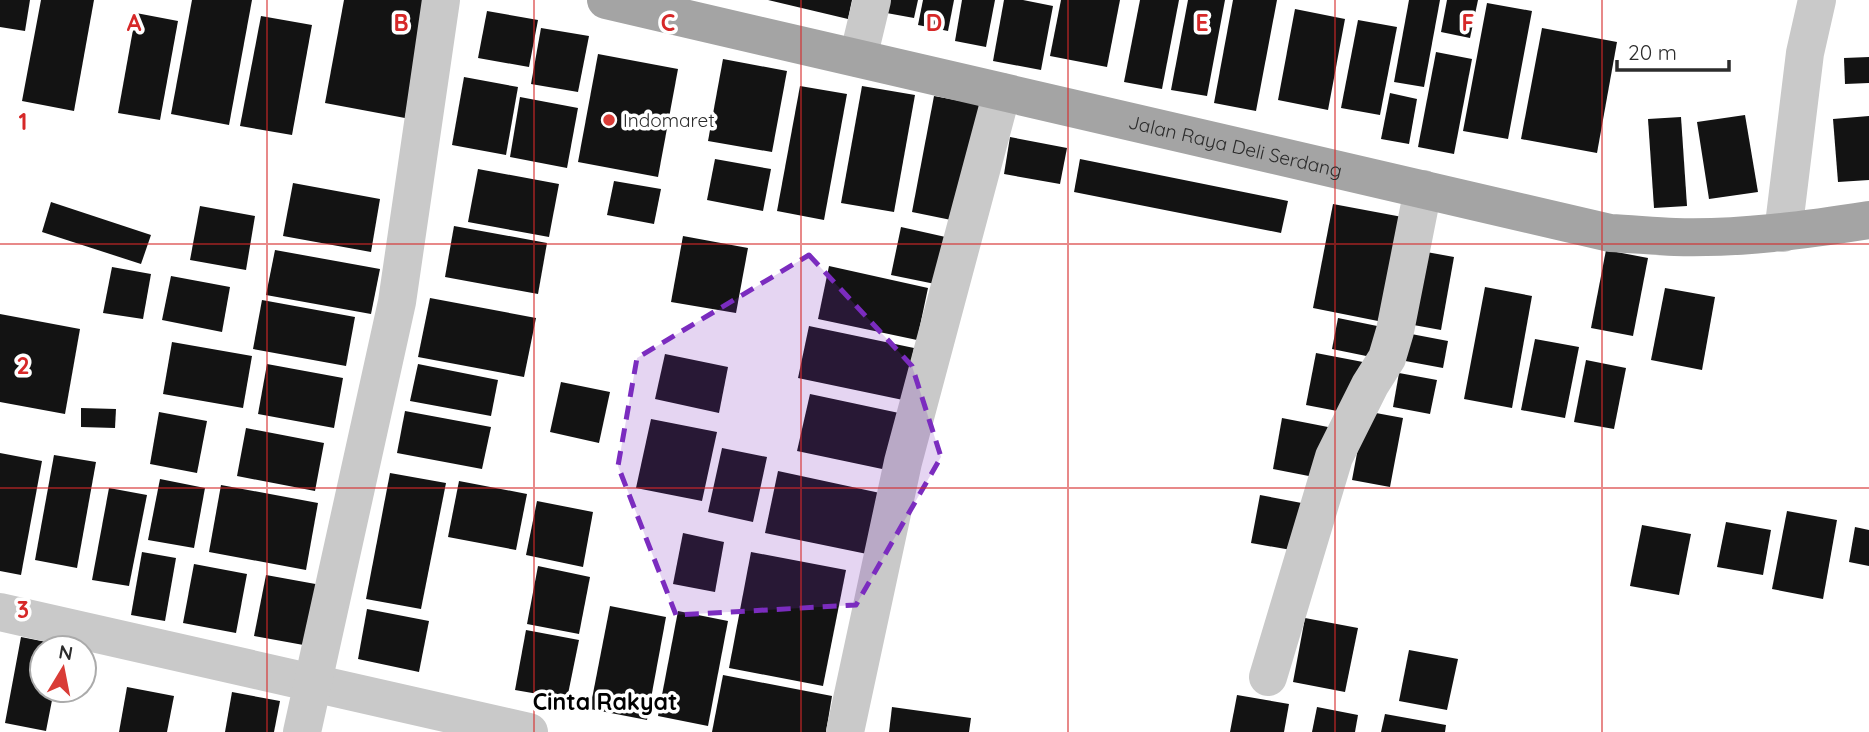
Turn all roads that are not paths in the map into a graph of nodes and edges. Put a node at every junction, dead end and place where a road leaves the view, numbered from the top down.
1 (441, 0) edge
2 (606, 0) edge
3 (872, 0) edge
4 (1817, 0) edge
5 (859, 58) junction
6 (1002, 92) junction
7 (1423, 189) junction
8 (1869, 220) edge
9 (1783, 233) junction
10 (0, 612) edge
11 (1268, 677) dead end
12 (313, 683) junction
13 (302, 732) edge
14 (529, 732) edge
15 (845, 732) edge

1 - 12 street
2 - 5 main road, Jalan Raya Deli Serdang
3 - 5 street
4 - 9 street
5 - 6 main road, Jalan Raya Deli Serdang
6 - 7 main road, Jalan Raya Deli Serdang
6 - 15 street
7 - 9 main road, Jalan Raya Deli Serdang
7 - 11 street
8 - 9 main road, Jalan Raya Deli Serdang
10 - 12 street
12 - 13 street
12 - 14 street

